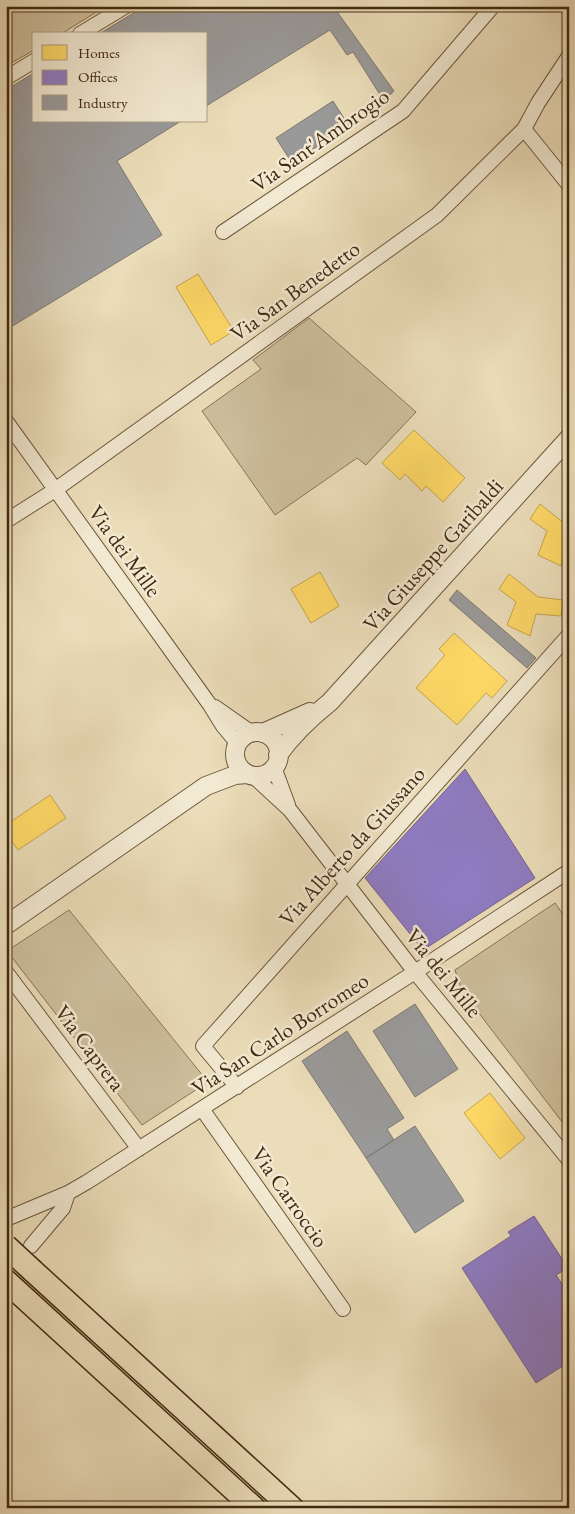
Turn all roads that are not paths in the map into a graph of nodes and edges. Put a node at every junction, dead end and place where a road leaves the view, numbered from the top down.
1 (126, 6) edge
2 (493, 6) edge
3 (83, 32) edge
4 (569, 56) edge
5 (32, 62) edge
6 (6, 78) edge
7 (524, 129) junction
8 (569, 185) edge
9 (223, 232) dead end
10 (6, 421) edge
11 (569, 438) edge
12 (55, 490) junction
13 (6, 521) edge
14 (569, 634) edge
15 (330, 702) junction
16 (247, 740) junction
17 (276, 761) junction
18 (250, 775) junction
19 (206, 786) junction
20 (290, 810) junction
21 (569, 871) edge
22 (347, 883) junction
23 (6, 925) edge
24 (6, 972) edge
25 (415, 972) junction
26 (236, 1087) junction
27 (202, 1109) junction
28 (139, 1149) junction
29 (569, 1160) edge
30 (68, 1193) junction
31 (6, 1219) edge
32 (6, 1246) edge
33 (31, 1246) dead end
34 (12, 1286) edge
35 (343, 1310) dead end
36 (286, 1503) edge
37 (254, 1508) edge

1 - 3 street
2 - 9 street, Via Sant'Ambrogio
4 - 7 street, Via San Benedetto
5 - 6 street
7 - 8 street
7 - 12 street, Via San Benedetto
10 - 12 street, Via dei Mille
11 - 15 street, Via Giuseppe Garibaldi
12 - 13 street, Via San Benedetto
12 - 16 street, Via dei Mille
14 - 22 street, Via Alberto da Giussano
15 - 16 street, Via Giuseppe Garibaldi
15 - 17 street, Via Giuseppe Garibaldi
16 - 17 street
16 - 18 street
16 - 19 street, Via Giuseppe Garibaldi
17 - 18 street
17 - 20 street, Via dei Mille
18 - 19 street, Via Giuseppe Garibaldi
18 - 20 street, Via dei Mille
19 - 23 street, Via Giuseppe Garibaldi
20 - 22 street, Via dei Mille
21 - 25 street, Via San Carlo Borromeo
22 - 25 street, Via dei Mille
22 - 26 street, Via Alberto da Giussano
24 - 28 street, Via Caprera
25 - 26 street, Via San Carlo Borromeo
25 - 29 street, Via dei Mille
26 - 27 street, Via San Carlo Borromeo
27 - 28 street, Via San Carlo Borromeo
27 - 35 street, Via Carroccio
28 - 30 street, Via San Carlo Borromeo
30 - 31 street, Via San Carlo Borromeo
30 - 33 street
32 - 36 highway, bridge
34 - 37 highway

